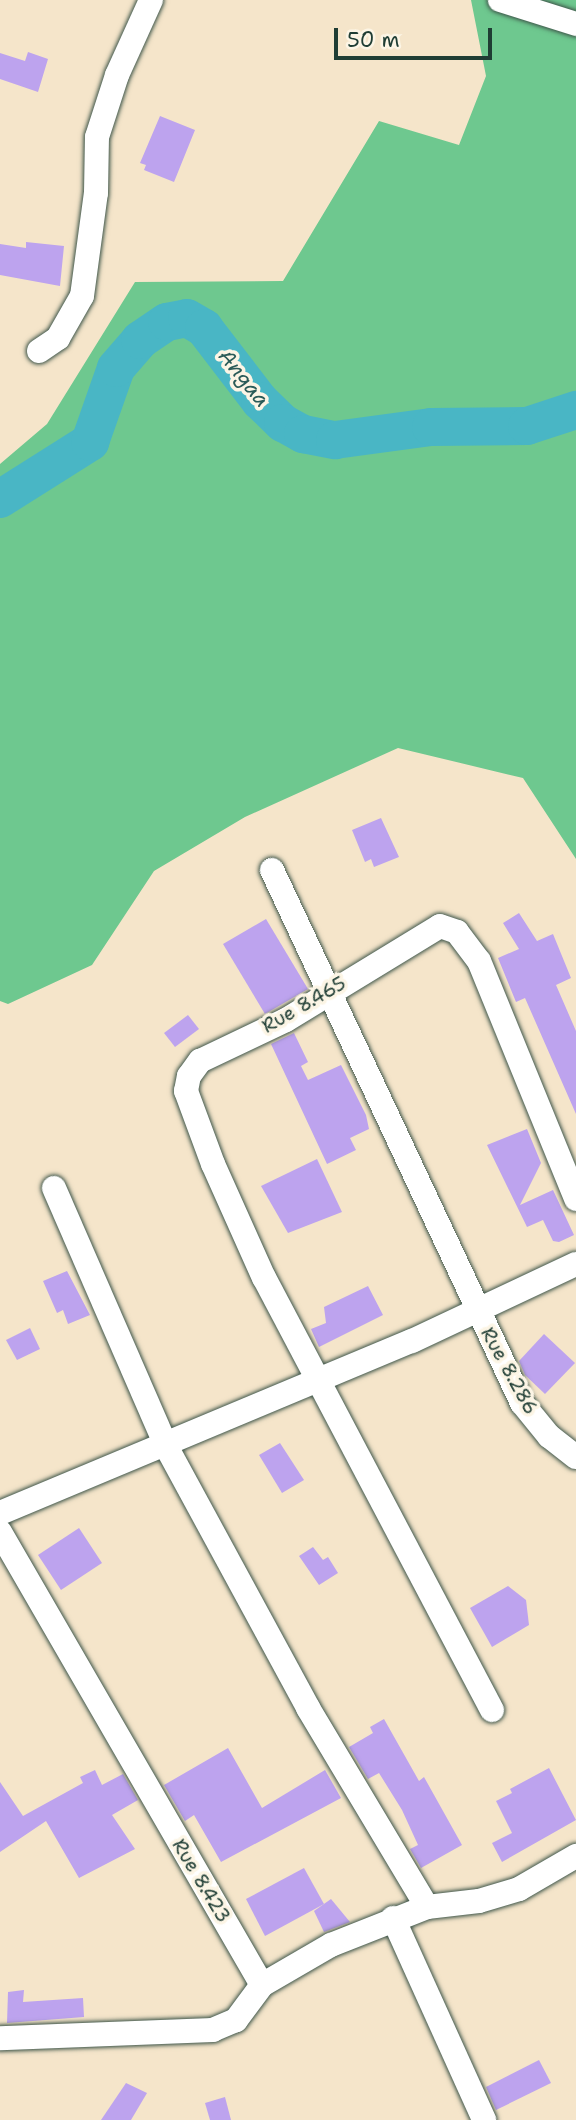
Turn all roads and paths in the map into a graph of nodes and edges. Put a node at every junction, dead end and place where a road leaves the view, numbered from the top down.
1 (151, 0) edge
2 (500, 0) edge
3 (576, 24) edge
4 (39, 351) dead end
5 (272, 870) dead end
6 (330, 990) junction
7 (54, 1188) dead end
8 (576, 1199) edge
9 (576, 1264) edge
10 (476, 1310) junction
11 (314, 1380) junction
12 (166, 1447) junction
13 (576, 1457) edge
14 (0, 1513) edge
15 (0, 1532) edge
16 (492, 1710) dead end
17 (576, 1856) edge
18 (427, 1907) junction
19 (393, 1918) junction
20 (262, 1985) junction
21 (0, 2038) edge
22 (484, 2120) edge

1 - 4 street
2 - 3 street
5 - 6 street, Rue 8.286
6 - 8 street, Rue 8.465
6 - 10 street, Rue 8.286
6 - 11 street, Rue 8.465
7 - 12 street
9 - 10 street
10 - 11 street
10 - 13 street, Rue 8.286
11 - 12 street
11 - 16 street, Rue 8.465
12 - 14 street
12 - 18 street
15 - 20 street, Rue 8.423
17 - 18 street
18 - 19 street
19 - 20 street
19 - 22 street
20 - 21 street

